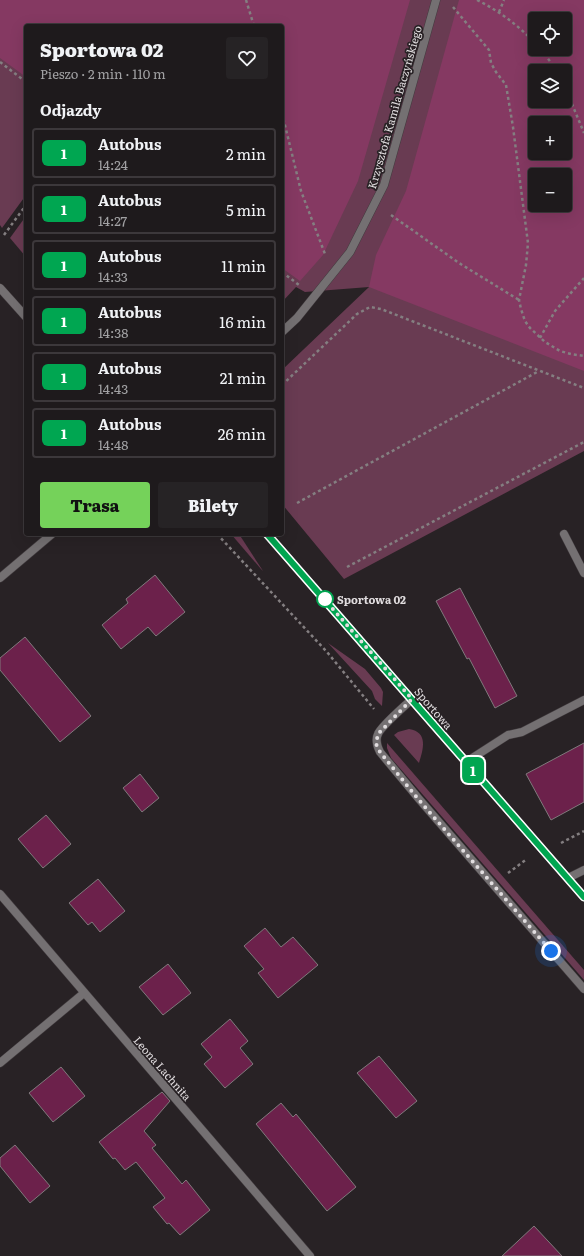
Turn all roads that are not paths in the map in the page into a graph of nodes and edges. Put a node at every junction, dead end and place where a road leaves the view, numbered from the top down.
1 (436, 0) edge
2 (0, 288) edge
3 (24, 315) edge
4 (284, 330) edge
5 (564, 534) dead end
6 (50, 536) edge
7 (269, 536) edge
8 (584, 573) edge
9 (0, 578) edge
10 (412, 699) junction
11 (584, 700) edge
12 (466, 762) junction
13 (584, 870) edge
14 (568, 878) junction
15 (0, 894) edge
16 (584, 897) edge
17 (584, 989) edge
18 (84, 993) junction
19 (0, 1064) edge
20 (310, 1256) edge

1 - 4 street, Krzysztofa Kamila Baczyńskiego
2 - 3 street
5 - 8 street
6 - 9 street
7 - 10 street, Sportowa
10 - 12 street, Sportowa
10 - 17 street
11 - 12 street
12 - 14 street, Sportowa
13 - 14 street
14 - 16 street, Sportowa
15 - 18 street, Leona Lachnita
18 - 19 street
18 - 20 street, Leona Lachnita

